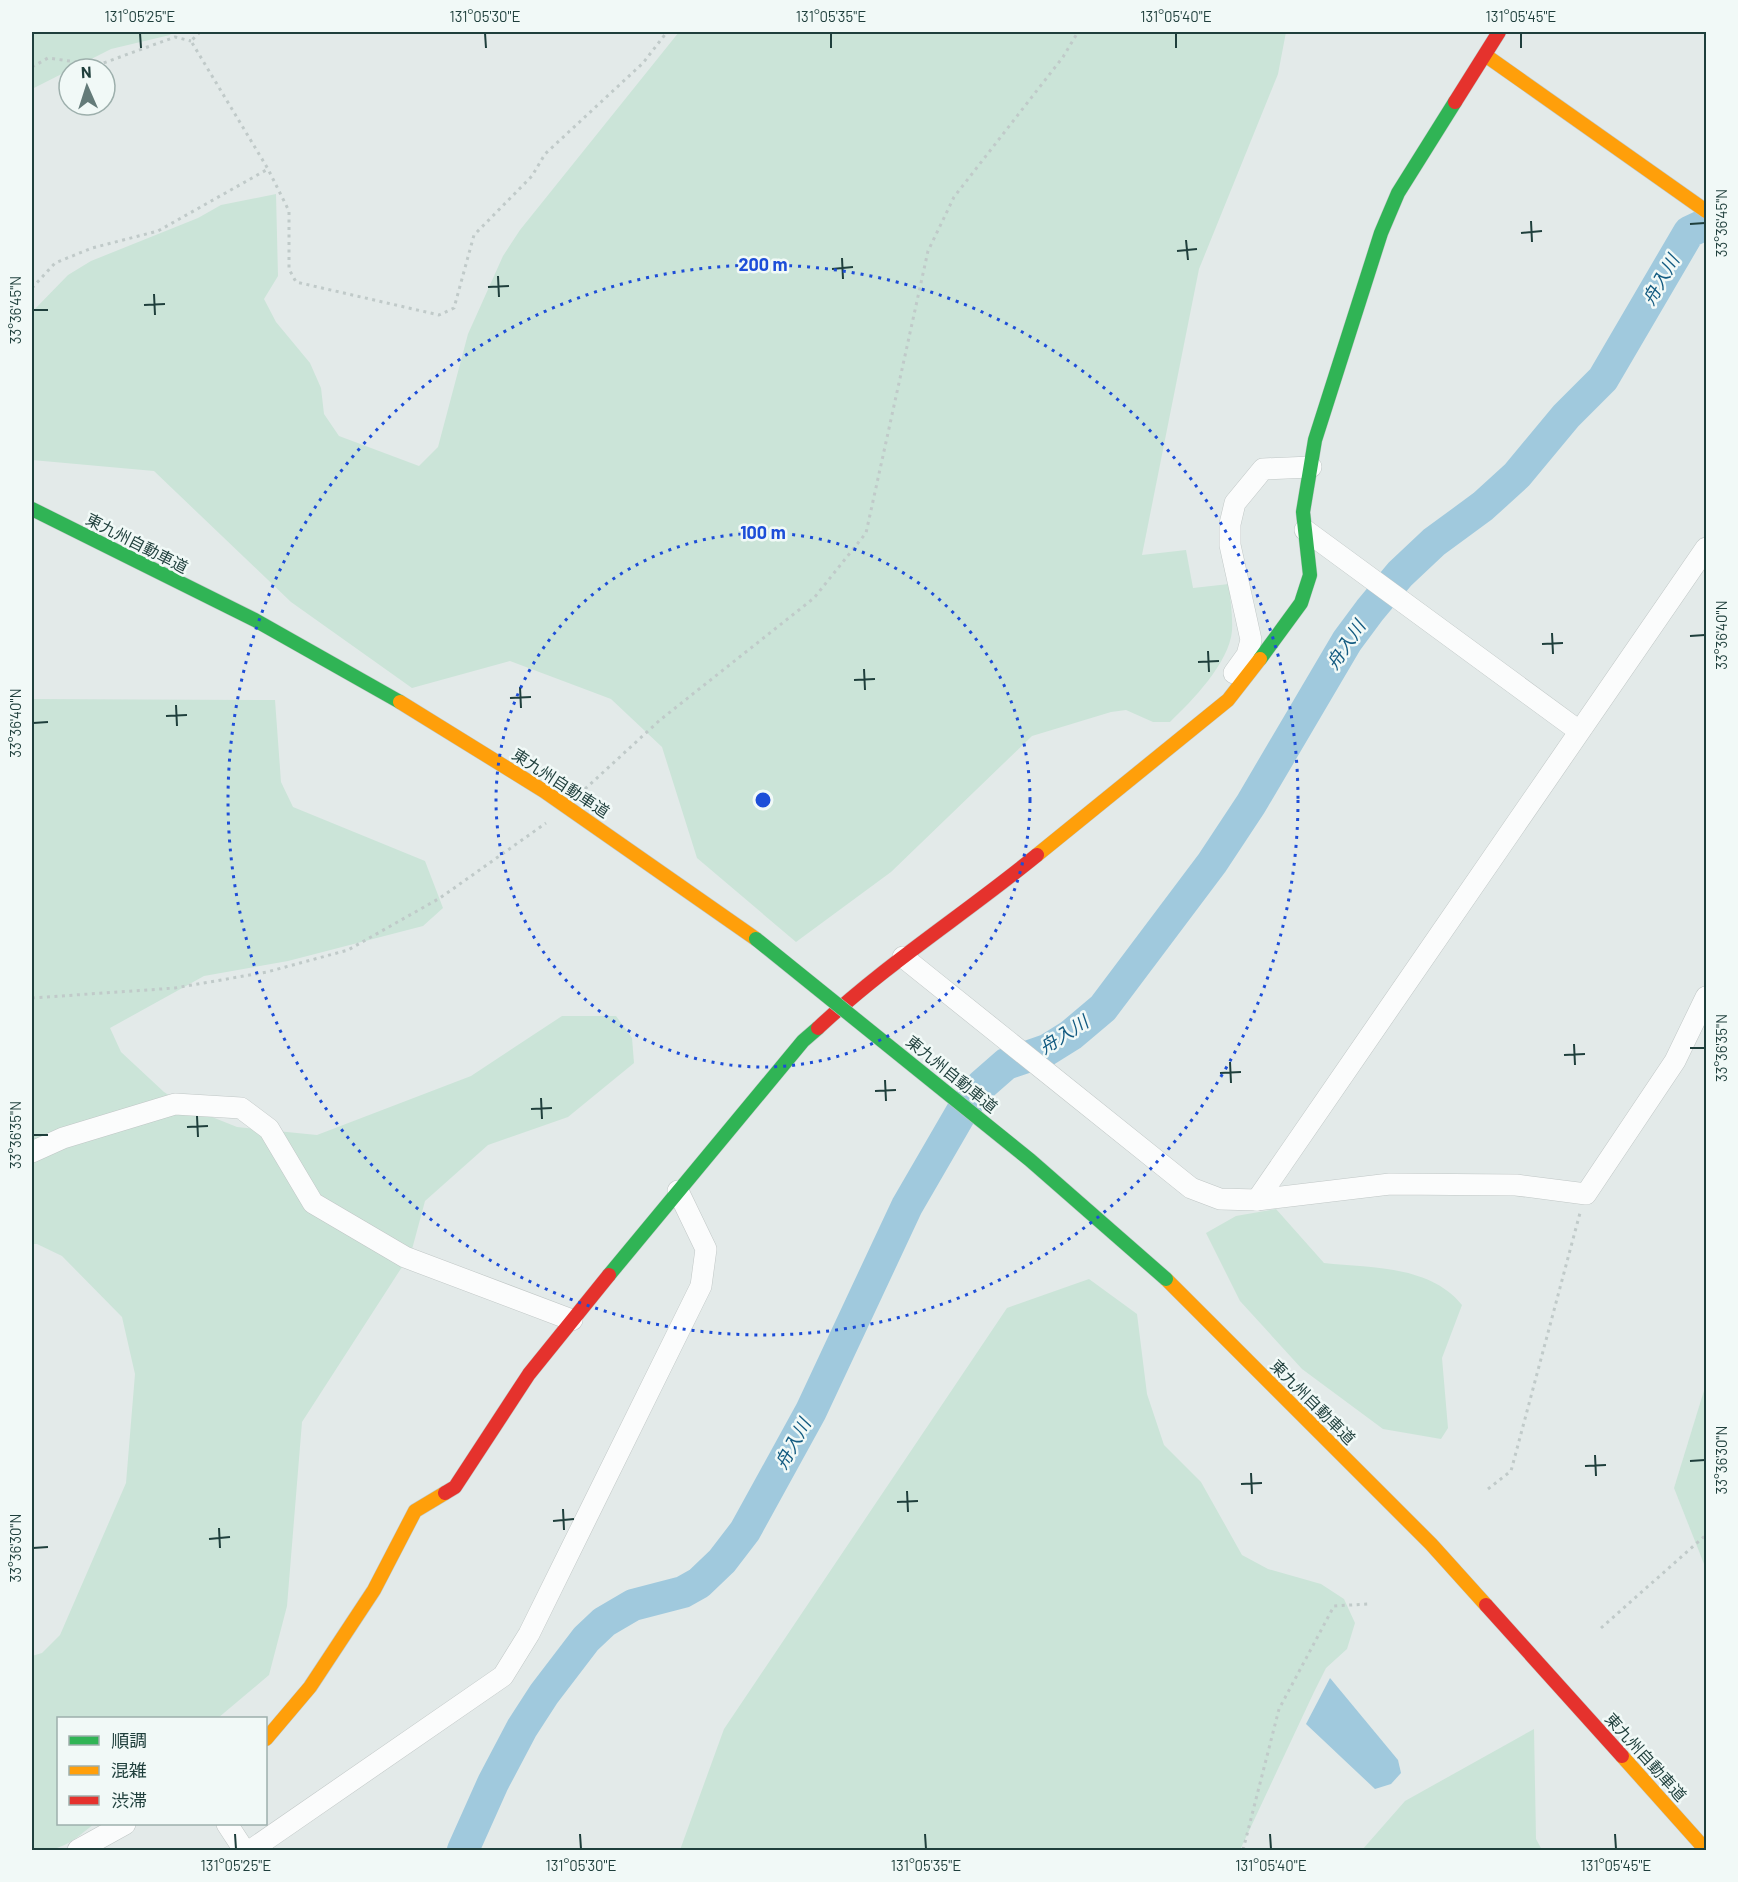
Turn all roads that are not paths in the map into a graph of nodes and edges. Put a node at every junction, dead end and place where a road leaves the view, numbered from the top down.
1 (1499, 32) edge
2 (1485, 55) junction
3 (1707, 211) edge
4 (1311, 467) junction
5 (32, 509) edge
6 (1305, 530) junction
7 (1707, 548) edge
8 (1228, 700) junction
9 (1579, 731) junction
10 (903, 957) junction
11 (1707, 997) edge
12 (32, 1152) edge
13 (678, 1191) junction
14 (1257, 1200) junction
15 (572, 1320) junction
16 (267, 1738) edge
17 (123, 1825) edge
18 (228, 1825) edge
19 (78, 1851) edge
20 (244, 1851) edge
21 (252, 1851) edge
22 (1706, 1851) edge

1 - 2 main road
2 - 3 main road
2 - 4 main road
4 - 6 main road
4 - 8 street
5 - 22 main road, 東九州自動車道, bridge
6 - 8 main road
6 - 9 street
7 - 9 street
8 - 10 main road
9 - 14 street
10 - 13 main road
10 - 14 street
11 - 14 street
12 - 15 street
13 - 15 main road
13 - 21 street
15 - 16 main road
17 - 19 street
18 - 20 street

